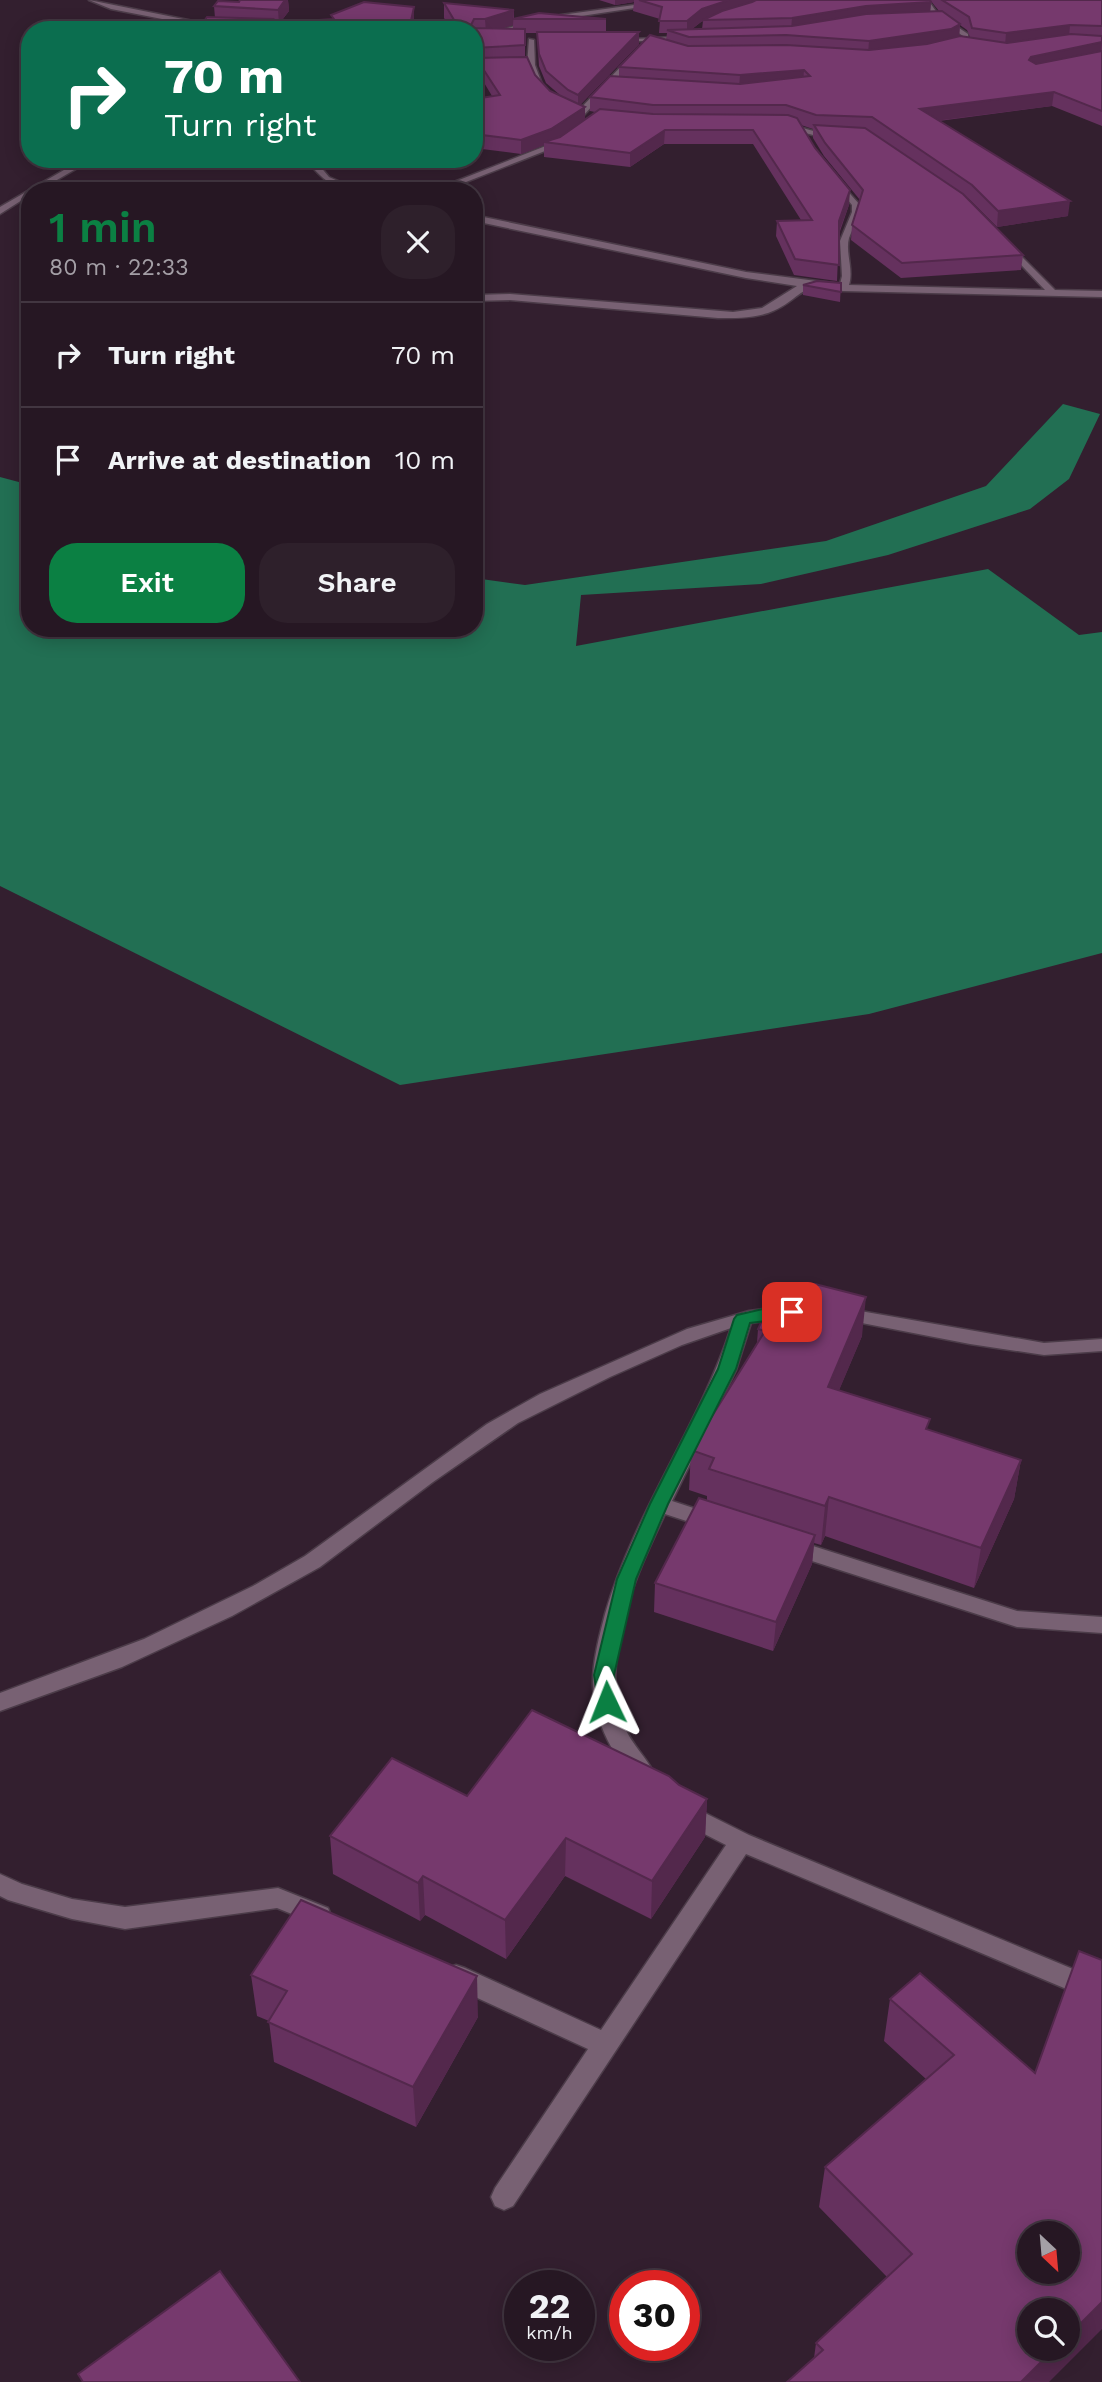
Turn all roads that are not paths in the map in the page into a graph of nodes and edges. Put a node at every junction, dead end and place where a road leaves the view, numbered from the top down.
1 (92, 0) edge
2 (679, 0) edge
3 (925, 0) edge
4 (930, 19) edge
5 (941, 19) junction
6 (183, 21) edge
7 (483, 36) edge
8 (704, 37) edge
9 (483, 38) edge
10 (508, 39) edge
11 (520, 39) edge
12 (531, 40) junction
13 (544, 40) edge
14 (607, 40) edge
15 (644, 41) junction
16 (958, 44) junction
17 (971, 47) edge
18 (663, 48) edge
19 (934, 50) edge
20 (520, 65) edge
21 (531, 65) junction
22 (606, 85) junction
23 (618, 86) edge
24 (547, 94) edge
25 (590, 118) edge
26 (768, 124) edge
27 (801, 129) junction
28 (846, 133) edge
29 (807, 139) edge
30 (569, 140) edge
31 (825, 167) edge
32 (72, 168) edge
33 (317, 168) edge
34 (47, 182) edge
35 (334, 182) edge
36 (460, 182) edge
37 (21, 197) edge
38 (0, 211) edge
39 (483, 220) edge
40 (1005, 242) edge
41 (805, 284) junction
42 (843, 288) junction
43 (1051, 291) junction
44 (1102, 293) edge
45 (483, 298) edge
46 (743, 1319) junction
47 (1102, 1345) edge
48 (659, 1504) junction
49 (726, 1526) edge
50 (765, 1538) edge
51 (1102, 1625) edge
52 (0, 1702) edge
53 (741, 1842) junction
54 (0, 1884) edge
55 (341, 1924) edge
56 (429, 1964) edge
57 (1102, 1993) edge
58 (606, 2045) junction
59 (504, 2197) dead end

1 - 6 street
2 - 7 street
3 - 5 street
4 - 5 street
5 - 16 street
8 - 15 street
9 - 10 street
11 - 12 street
12 - 13 street
12 - 21 street
14 - 15 street
15 - 18 street
15 - 22 street
16 - 17 street
16 - 19 street
20 - 21 street
21 - 24 street
22 - 23 street
22 - 25 street
26 - 27 street
27 - 28 street
27 - 29 street
30 - 36 street
31 - 42 street
32 - 34 street
33 - 35 street
37 - 38 street
39 - 41 street
40 - 43 street
41 - 42 street
41 - 45 street
42 - 43 street
43 - 44 street
46 - 47 street
46 - 48 street
46 - 52 street
48 - 49 street
48 - 53 street
50 - 51 street
53 - 57 street
53 - 58 street
54 - 55 street
56 - 58 street
58 - 59 street

